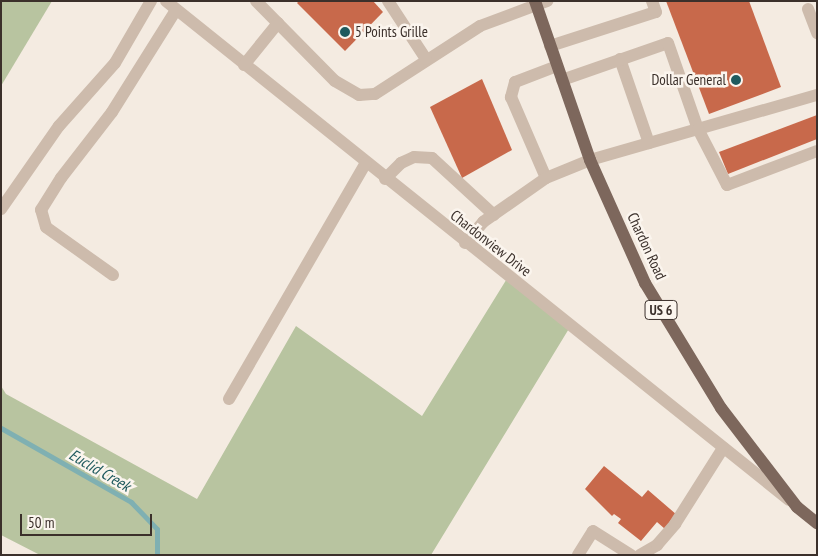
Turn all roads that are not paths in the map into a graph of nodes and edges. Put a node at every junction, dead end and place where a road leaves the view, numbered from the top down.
1 (151, 1) edge
2 (256, 1) edge
3 (388, 1) edge
4 (652, 1) edge
5 (539, 3) edge
6 (172, 6) edge
7 (808, 9) dead end
8 (278, 23) junction
9 (817, 33) edge
10 (550, 46) junction
11 (426, 59) junction
12 (620, 59) junction
13 (244, 65) junction
14 (557, 66) junction
15 (562, 80) junction
16 (817, 95) edge
17 (698, 129) junction
18 (650, 142) junction
19 (817, 151) edge
20 (590, 160) junction
21 (366, 163) junction
22 (546, 178) junction
23 (385, 179) junction
24 (1, 209) edge
25 (494, 215) junction
26 (465, 243) junction
27 (113, 275) dead end
28 (229, 398) dead end
29 (723, 448) junction
30 (797, 507) junction
31 (817, 524) edge
32 (578, 555) edge
33 (630, 555) edge
34 (640, 555) edge

1 - 24 street
2 - 8 street
3 - 11 street
4 - 10 street
5 - 10 main road, Chardon Road / US 6
5 - 11 street
6 - 13 street, Chardonview Drive
6 - 27 street
7 - 9 street
8 - 11 street
8 - 13 street
10 - 14 main road, Chardon Road / US 6
12 - 15 street
12 - 17 street
12 - 18 street
13 - 21 street, Chardonview Drive
14 - 15 main road, Chardon Road / US 6
14 - 22 street
15 - 20 main road, Chardon Road / US 6
16 - 17 street
17 - 18 street
17 - 19 street
18 - 20 street
20 - 22 street
20 - 30 main road, Chardon Road / US 6
21 - 23 street, Chardonview Drive
21 - 28 street
22 - 25 street
23 - 25 street
23 - 26 street, Chardonview Drive
25 - 26 street
26 - 29 street, Chardonview Drive
29 - 30 street, Chardonview Drive
29 - 34 street
30 - 31 main road, Chardon Road / US 6
32 - 33 street

